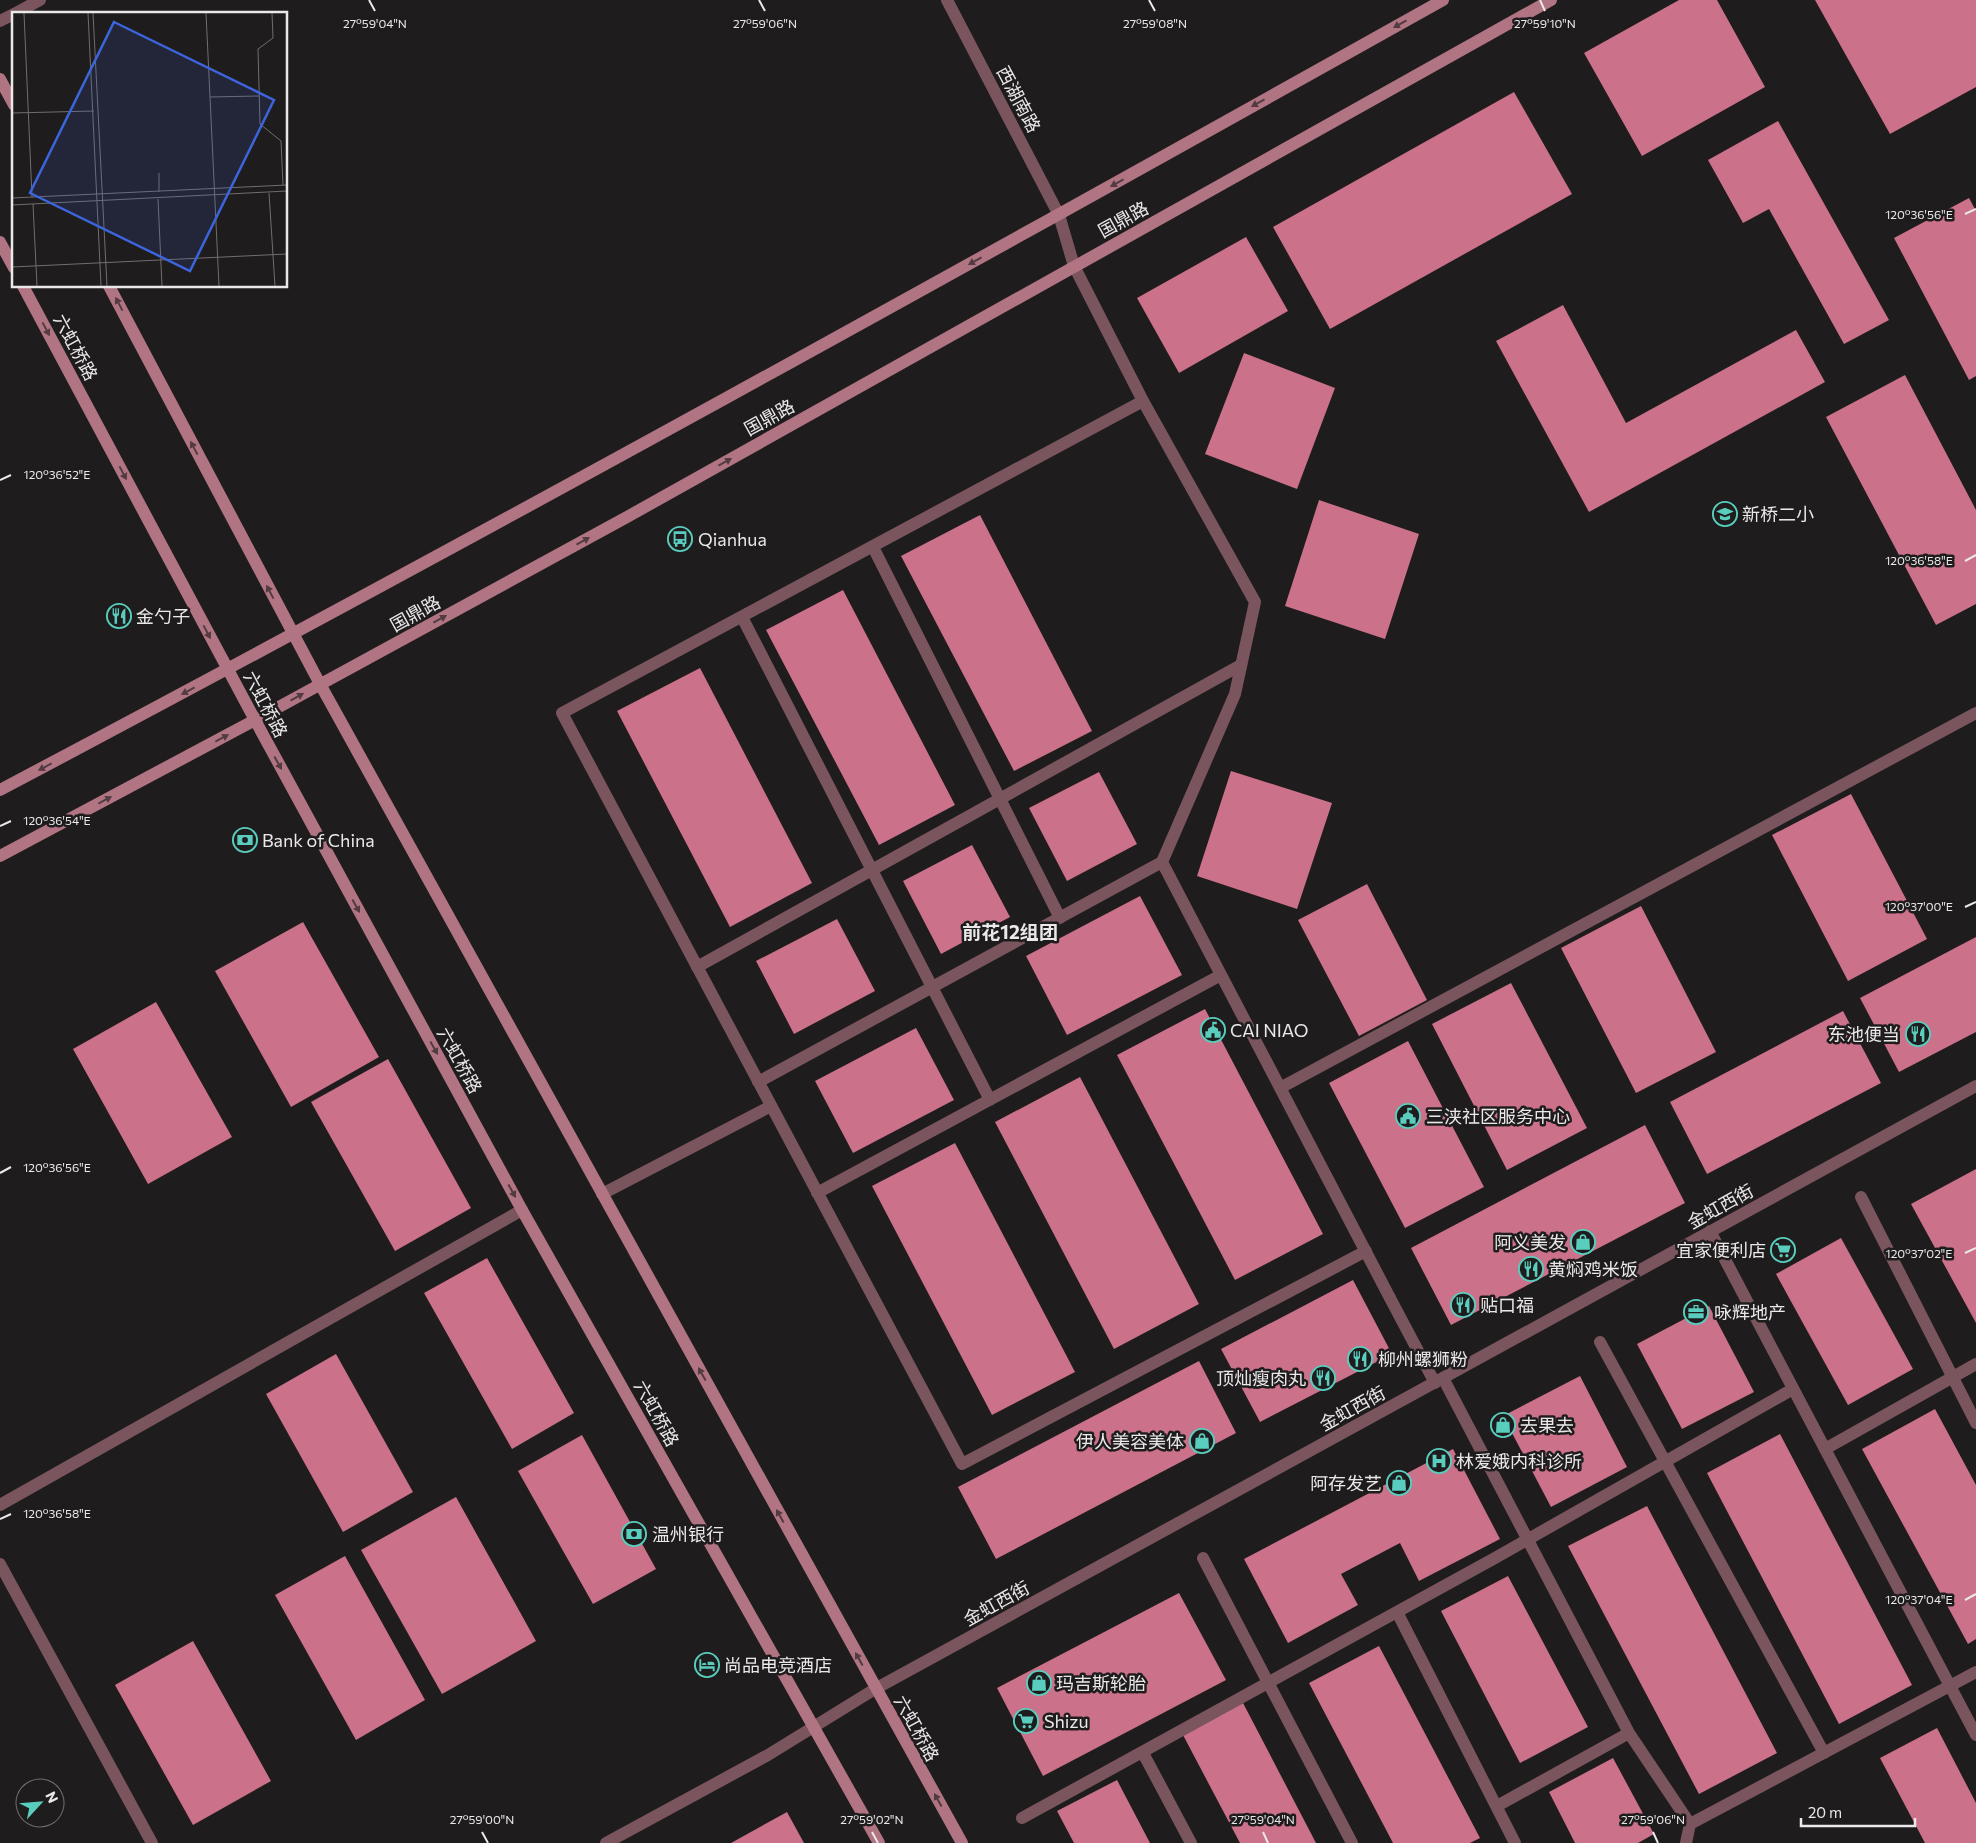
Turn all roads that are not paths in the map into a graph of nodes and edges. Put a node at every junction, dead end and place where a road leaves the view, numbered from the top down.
1 (40, 0) edge
2 (947, 0) edge
3 (1443, 0) edge
4 (1551, 0) edge
5 (18, 12) edge
6 (12, 15) edge
7 (0, 21) edge
8 (0, 79) edge
9 (12, 102) edge
10 (1059, 215) junction
11 (0, 242) edge
12 (12, 264) edge
13 (1074, 266) junction
14 (25, 288) edge
15 (110, 288) edge
16 (1143, 402) junction
17 (873, 546) junction
18 (742, 617) junction
19 (293, 635) junction
20 (1241, 666) junction
21 (228, 670) junction
22 (320, 684) junction
23 (1976, 713) edge
24 (255, 720) junction
25 (0, 790) edge
26 (1000, 799) junction
27 (0, 856) edge
28 (1162, 862) junction
29 (872, 870) junction
30 (1060, 918) junction
31 (697, 967) junction
32 (1221, 975) junction
33 (932, 988) junction
34 (758, 1082) junction
35 (1976, 1086) edge
36 (1280, 1088) junction
37 (990, 1100) junction
38 (770, 1106) junction
39 (817, 1193) junction
40 (602, 1194) junction
41 (1861, 1197) dead end
42 (522, 1210) junction
43 (1710, 1232) junction
44 (1366, 1251) junction
45 (1600, 1342) dead end
46 (1976, 1364) edge
47 (1952, 1377) junction
48 (1439, 1380) junction
49 (1793, 1389) junction
50 (1976, 1423) edge
51 (1825, 1449) junction
52 (1666, 1461) junction
53 (0, 1505) edge
54 (1528, 1539) junction
55 (1203, 1558) dead end
56 (0, 1564) edge
57 (1397, 1612) junction
58 (1976, 1672) edge
59 (1268, 1683) junction
60 (1950, 1686) junction
61 (875, 1689) junction
62 (814, 1726) junction
63 (1629, 1732) junction
64 (1976, 1735) edge
65 (1143, 1753) junction
66 (1824, 1753) junction
67 (1497, 1806) junction
68 (1022, 1818) dead end
69 (1690, 1824) junction
70 (152, 1843) edge
71 (606, 1843) edge
72 (879, 1843) edge
73 (962, 1843) edge
74 (1191, 1843) edge
75 (1352, 1843) edge
76 (1515, 1843) edge
77 (1686, 1843) edge

1 - 5 street
2 - 10 street, 西湖南路
3 -> 10 main road, 国鼎路
4 - 13 main road, 国鼎路
6 - 7 street
8 - 9 main road
10 - 13 street, 西湖南路
10 -> 19 main road, 国鼎路
11 - 12 main road
13 - 16 street, 西湖南路
22 -> 13 main road, 国鼎路
14 -> 21 main road, 六虹桥路
19 -> 15 main road, 六虹桥路
16 - 17 street
16 - 20 street, 西湖南路
17 - 18 street
17 - 26 street
18 - 29 street
18 - 31 street
19 - 21 main road, 国鼎路
19 - 22 main road, 六虹桥路
20 - 26 street
20 - 28 street, 西湖南路
21 - 24 main road, 六虹桥路
21 -> 25 main road, 国鼎路
24 -> 22 main road, 国鼎路
22 - 40 main road, 六虹桥路
23 - 36 street
27 -> 24 main road, 国鼎路
24 -> 42 main road, 六虹桥路
26 - 29 street
26 - 30 street
28 - 30 street
28 - 32 street
29 - 31 street
29 - 33 street
30 - 33 street
31 - 34 street
32 - 36 street
32 - 37 street
33 - 34 street
33 - 37 street
34 - 38 street
35 - 43 street, 金虹西街
36 - 44 street
37 - 39 street
38 - 39 street
38 - 40 street
39 - 44 street
61 -> 40 main road, 六虹桥路
41 - 47 street
42 - 53 street
42 - 62 main road, 六虹桥路
43 - 48 street, 金虹西街
43 - 49 street
44 - 48 street
45 - 52 street
46 - 47 street
47 - 50 street
47 - 51 street
48 - 54 street
48 - 61 street, 金虹西街
49 - 51 street
49 - 52 street
51 - 60 street
52 - 54 street
52 - 66 street
54 - 57 street
54 - 63 street
55 - 59 street
56 - 70 street
57 - 59 street
57 - 67 street
58 - 60 street
59 - 65 street
59 - 75 street
60 - 64 street
60 - 66 street
61 - 62 street, 金虹西街
73 -> 61 main road, 六虹桥路
62 - 71 street, 金虹西街
62 - 72 main road, 六虹桥路
63 - 67 street
63 - 69 street
65 - 68 street
65 - 74 street
66 - 69 street
67 - 76 street
69 - 77 street

